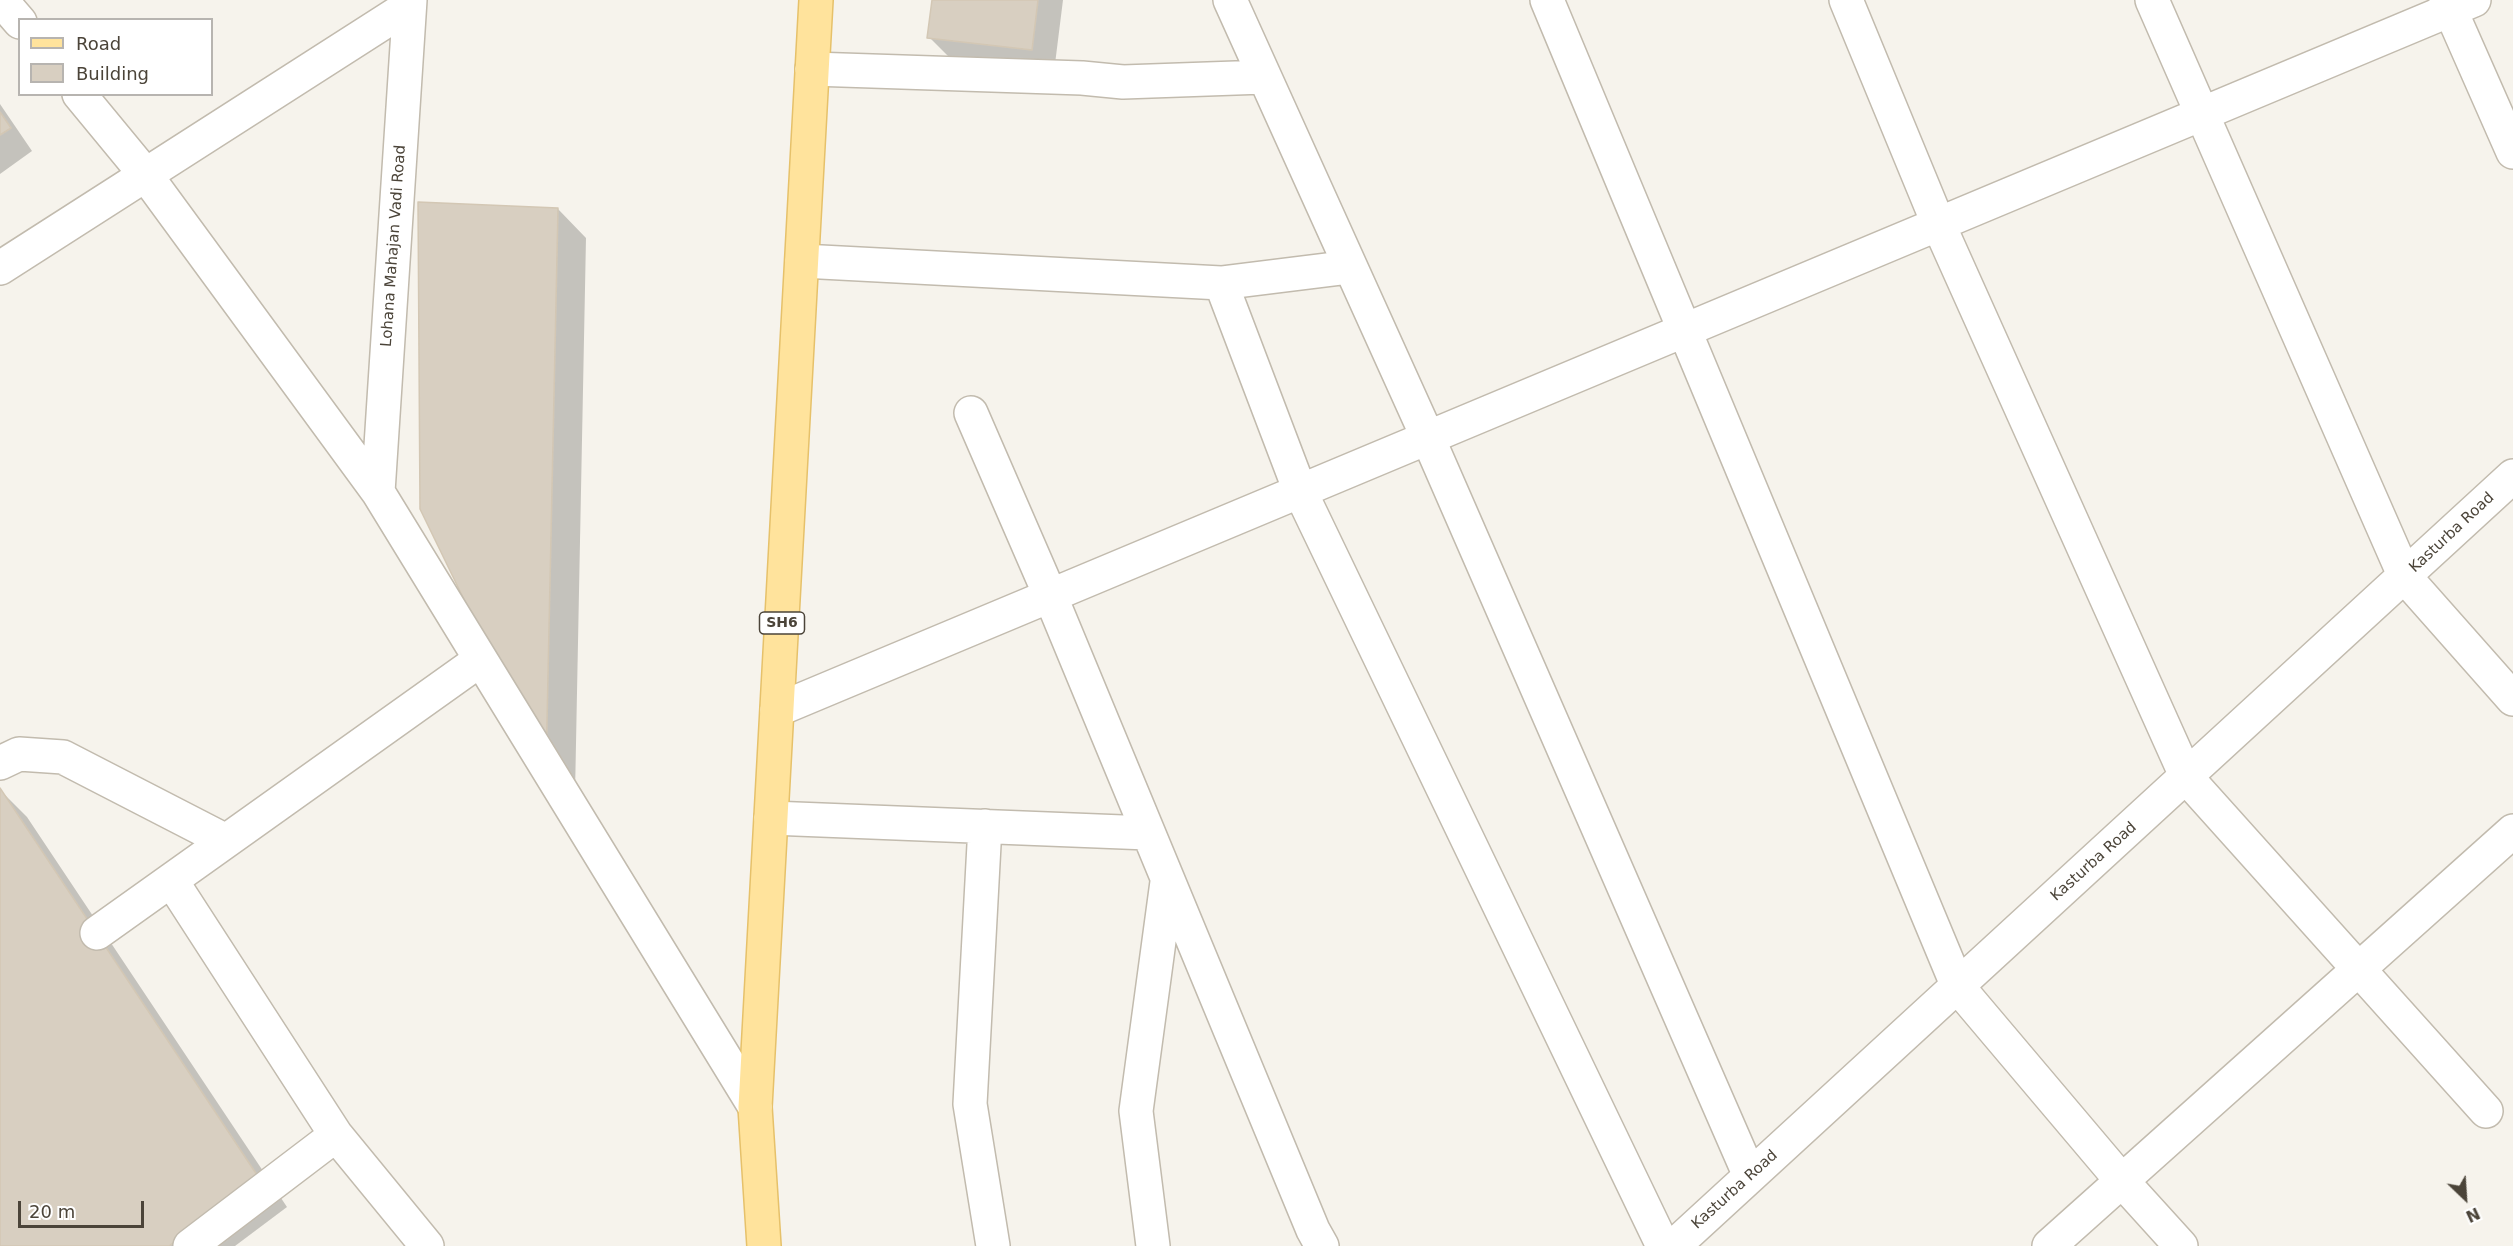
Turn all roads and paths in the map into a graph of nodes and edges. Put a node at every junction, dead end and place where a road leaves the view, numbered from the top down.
1 (1, 0) edge
2 (816, 0) edge
3 (1230, 0) edge
4 (1547, 0) edge
5 (1846, 0) edge
6 (2152, 0) edge
7 (410, 3) edge
8 (2457, 4) edge
9 (18, 20) edge
10 (812, 69) junction
11 (1264, 77) junction
12 (81, 96) edge
13 (2202, 113) junction
14 (2513, 152) edge
15 (145, 174) junction
16 (1938, 223) junction
17 (802, 261) junction
18 (1350, 267) junction
19 (0, 268) edge
20 (1221, 283) junction
21 (1684, 330) junction
22 (971, 413) dead end
23 (1428, 438) junction
24 (2513, 476) edge
25 (1300, 491) junction
26 (378, 492) junction
27 (2405, 578) junction
28 (1050, 595) junction
29 (480, 660) junction
30 (2513, 699) edge
31 (777, 710) junction
32 (0, 763) edge
33 (2187, 778) junction
34 (771, 818) junction
35 (985, 826) junction
36 (2513, 831) edge
37 (1148, 833) junction
38 (226, 841) junction
39 (171, 880) junction
40 (1168, 880) junction
41 (97, 933) dead end
42 (2359, 969) junction
43 (1958, 987) junction
44 (755, 1107) junction
45 (2486, 1111) dead end
46 (336, 1135) junction
47 (1750, 1176) junction
48 (2122, 1181) junction
49 (190, 1246) edge
50 (428, 1246) edge
51 (764, 1246) edge
52 (993, 1246) edge
53 (1153, 1246) edge
54 (1322, 1246) edge
55 (1663, 1246) edge
56 (1674, 1246) edge
57 (2049, 1246) edge
58 (2181, 1246) edge

1 - 9 street
2 - 10 main road, SH6
3 - 11 street
4 - 21 street
5 - 16 street
6 - 13 street
7 - 15 street
7 - 26 street, Lohana Mahajan Vadi Road
8 - 13 street
8 - 14 street
10 - 11 street
10 - 17 main road, SH6
11 - 18 street
12 - 15 street
13 - 16 street
13 - 27 street
15 - 19 street
15 - 26 street
16 - 21 street
16 - 33 street
17 - 20 street
17 - 31 main road, SH6
18 - 20 street
18 - 23 street
20 - 25 street
21 - 23 street
21 - 43 street
22 - 28 street
23 - 25 street
23 - 47 street
24 - 27 street, Kasturba Road
25 - 28 street
25 - 55 street
26 - 29 street
27 - 30 street
27 - 33 street, Kasturba Road
28 - 31 street
28 - 37 street
29 - 38 street
29 - 44 street
31 - 34 main road, SH6
32 - 38 street
33 - 42 street
33 - 43 street, Kasturba Road
34 - 35 street
34 - 44 main road, SH6
35 - 37 street
35 - 52 street
36 - 42 street
37 - 40 street
38 - 39 street
39 - 41 street
39 - 46 street
40 - 53 street
40 - 54 street
42 - 45 street
42 - 48 street
43 - 47 street, Kasturba Road
43 - 48 street
44 - 51 main road, SH6
46 - 49 street
46 - 50 street
47 - 56 street, Kasturba Road
48 - 57 street
48 - 58 street

